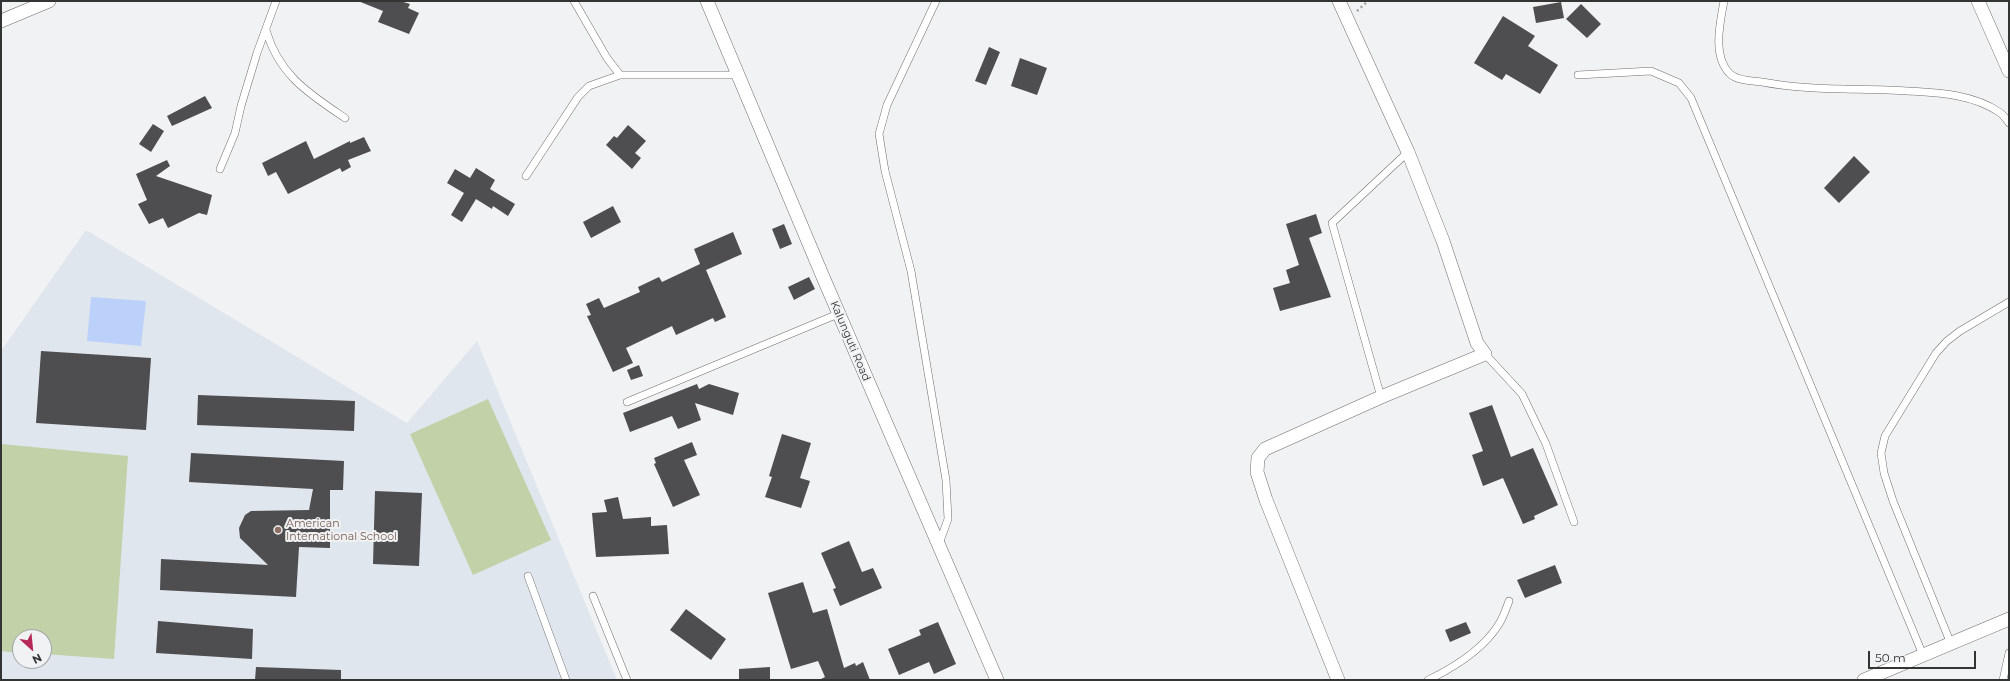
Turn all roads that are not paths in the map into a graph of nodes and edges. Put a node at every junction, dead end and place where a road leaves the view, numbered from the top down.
1 (49, 1) edge
2 (276, 1) edge
3 (574, 1) edge
4 (708, 1) edge
5 (936, 1) edge
6 (1339, 1) edge
7 (1724, 1) edge
8 (1978, 1) edge
9 (1, 21) edge
10 (266, 30) junction
11 (2009, 71) edge
12 (620, 75) junction
13 (739, 75) junction
14 (1578, 75) dead end
15 (344, 118) dead end
16 (2009, 123) edge
17 (1408, 152) junction
18 (220, 168) dead end
19 (526, 176) dead end
20 (2009, 302) edge
21 (838, 314) junction
22 (1485, 354) junction
23 (1381, 397) junction
24 (627, 402) dead end
25 (1574, 522) dead end
26 (938, 546) junction
27 (528, 576) dead end
28 (593, 596) dead end
29 (1510, 601) dead end
30 (2009, 619) edge
31 (1951, 644) junction
32 (2009, 653) edge
33 (1923, 655) junction
34 (566, 680) edge
35 (627, 680) edge
36 (997, 680) edge
37 (1338, 680) edge
38 (1428, 680) edge
39 (1864, 680) edge
40 (2002, 680) edge

1 - 9 street
2 - 10 lane
3 - 12 lane
4 - 13 street, Kalunguti Road
5 - 26 lane
6 - 17 street
7 - 16 lane
8 - 11 street
10 - 15 lane
10 - 18 lane
12 - 13 lane
12 - 19 lane
13 - 21 street, Kalunguti Road
14 - 33 lane
17 - 22 street
17 - 23 lane
20 - 31 lane
21 - 24 lane
21 - 26 street, Kalunguti Road
22 - 23 street
22 - 25 lane
23 - 37 street
26 - 36 street, Kalunguti Road
27 - 34 lane
28 - 35 lane
29 - 38 lane
30 - 31 street
31 - 33 street
32 - 40 lane
33 - 39 street

